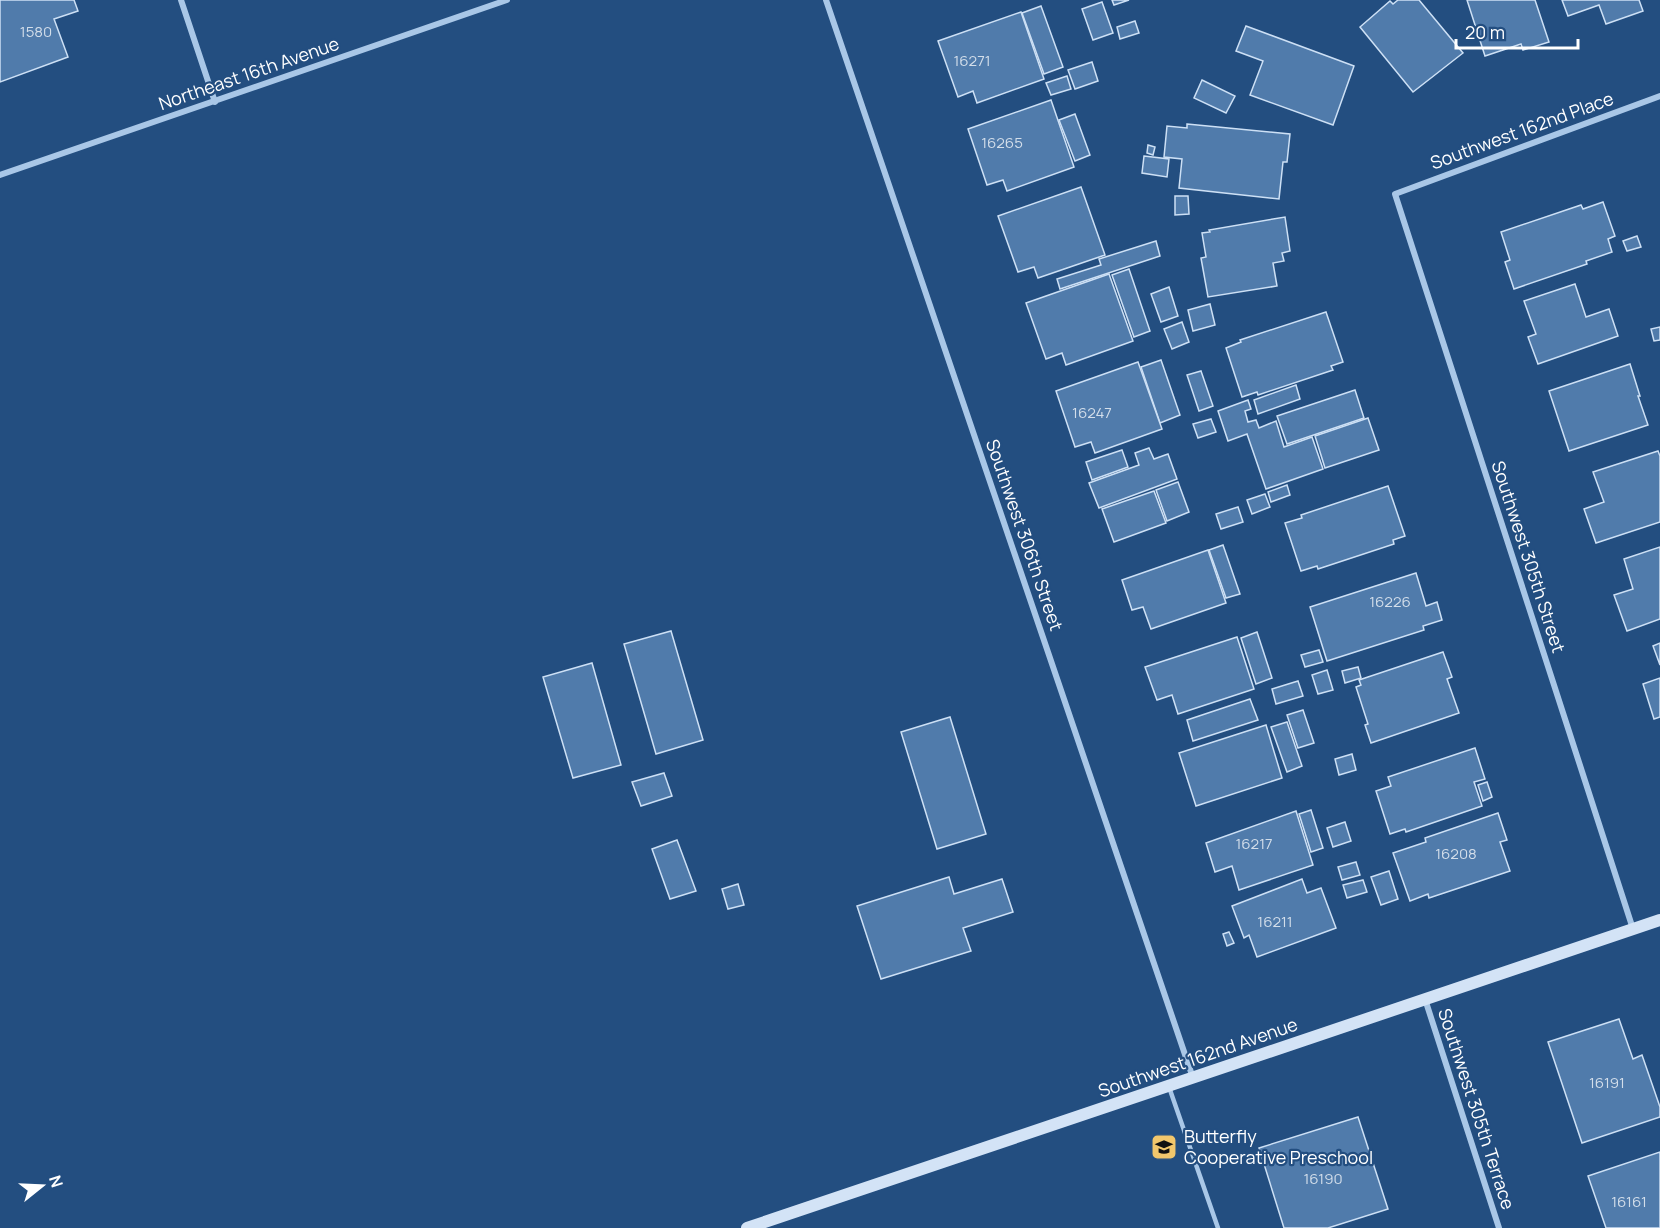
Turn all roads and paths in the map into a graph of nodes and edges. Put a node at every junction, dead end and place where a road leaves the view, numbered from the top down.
1 (181, 0) edge
2 (507, 0) edge
3 (826, 0) edge
4 (1660, 96) edge
5 (215, 102) junction
6 (0, 175) edge
7 (1395, 194) joint
8 (1660, 920) edge
9 (1633, 929) junction
10 (1425, 999) junction
11 (1193, 1079) junction
12 (1169, 1087) junction
13 (747, 1228) edge
14 (1218, 1228) edge
15 (1500, 1228) edge

1 - 5 street
2 - 5 street, Northeast 16th Avenue
3 - 11 street, Southwest 306th Street
4 - 7 street, Southwest 162nd Place
5 - 6 street, Northeast 16th Avenue
7 - 9 street, Southwest 305th Street
8 - 9 street, Southwest 162nd Avenue
9 - 10 street, Southwest 162nd Avenue
10 - 11 street, Southwest 162nd Avenue
10 - 15 street, Southwest 305th Terrace
11 - 12 street, Southwest 162nd Avenue
12 - 13 street, Southwest 162nd Avenue
12 - 14 lane

